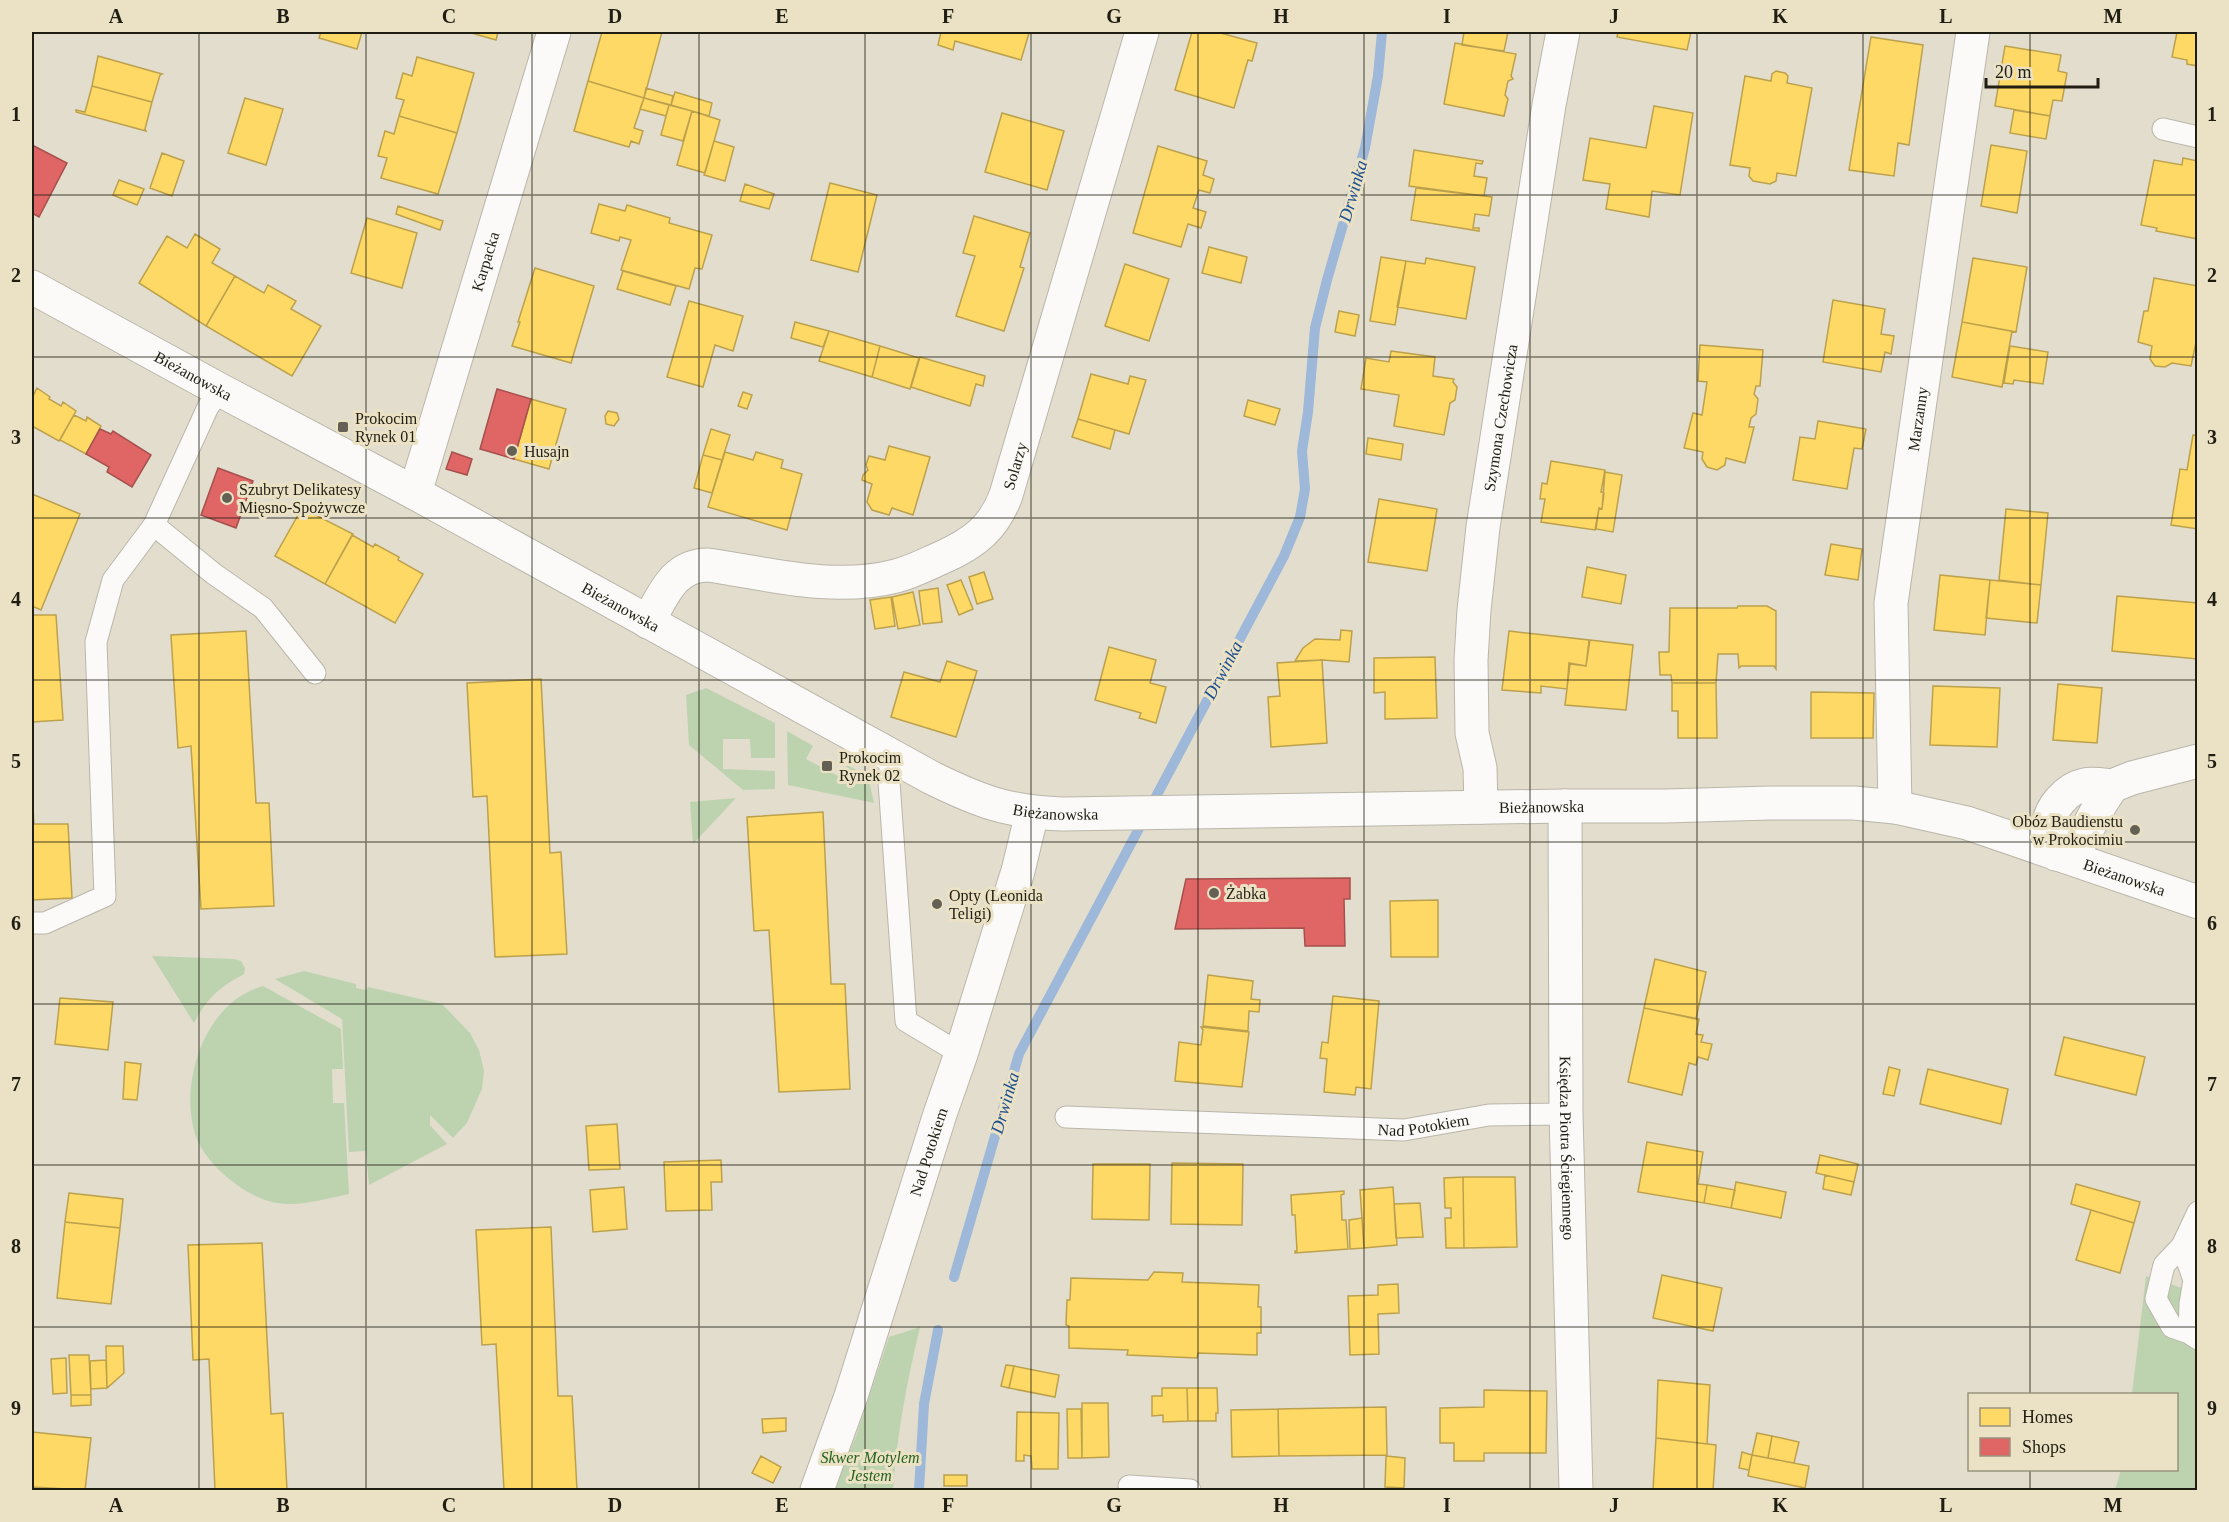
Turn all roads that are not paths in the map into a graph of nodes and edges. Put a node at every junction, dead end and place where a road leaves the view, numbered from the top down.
1 (554, 32) edge
2 (1142, 32) edge
3 (1563, 32) edge
4 (1973, 32) edge
5 (2163, 129) dead end
6 (2198, 137) edge
7 (32, 286) edge
8 (220, 390) junction
9 (416, 493) junction
10 (154, 525) junction
11 (648, 622) junction
12 (315, 673) dead end
13 (891, 755) junction
14 (2198, 761) edge
15 (1565, 806) junction
16 (1481, 807) junction
17 (1895, 807) junction
18 (1032, 813) junction
19 (2056, 854) junction
20 (2198, 902) edge
21 (32, 922) edge
22 (961, 1054) junction
23 (1566, 1114) junction
24 (1066, 1117) dead end
25 (2198, 1212) edge
26 (2190, 1251) edge
27 (2193, 1336) edge
28 (1129, 1486) dead end
29 (817, 1491) edge
30 (1190, 1491) edge
31 (1576, 1491) edge

1 - 9 street, Karpacka
2 - 11 street, Solarzy
3 - 16 street, Szymona Czechowicza
4 - 17 street, Marzanny
5 - 6 lane
7 - 8 street, Bieżanowska
8 - 9 street, Bieżanowska
8 - 10 lane
9 - 11 street, Bieżanowska
10 - 12 lane
10 - 21 lane
11 - 13 street, Bieżanowska
13 - 18 street, Bieżanowska
13 - 22 lane
14 - 19 street
15 - 16 street, Bieżanowska
15 - 17 street, Bieżanowska
15 - 23 street, Księdza Piotra Ściegiennego
16 - 18 street, Bieżanowska
17 - 19 street, Bieżanowska
18 - 22 street, Nad Potokiem
19 - 20 street, Bieżanowska
22 - 29 street, Nad Potokiem
23 - 24 lane, Nad Potokiem
23 - 31 street, Księdza Piotra Ściegiennego
25 - 26 lane
26 - 27 lane
26 - 27 lane
28 - 30 lane

